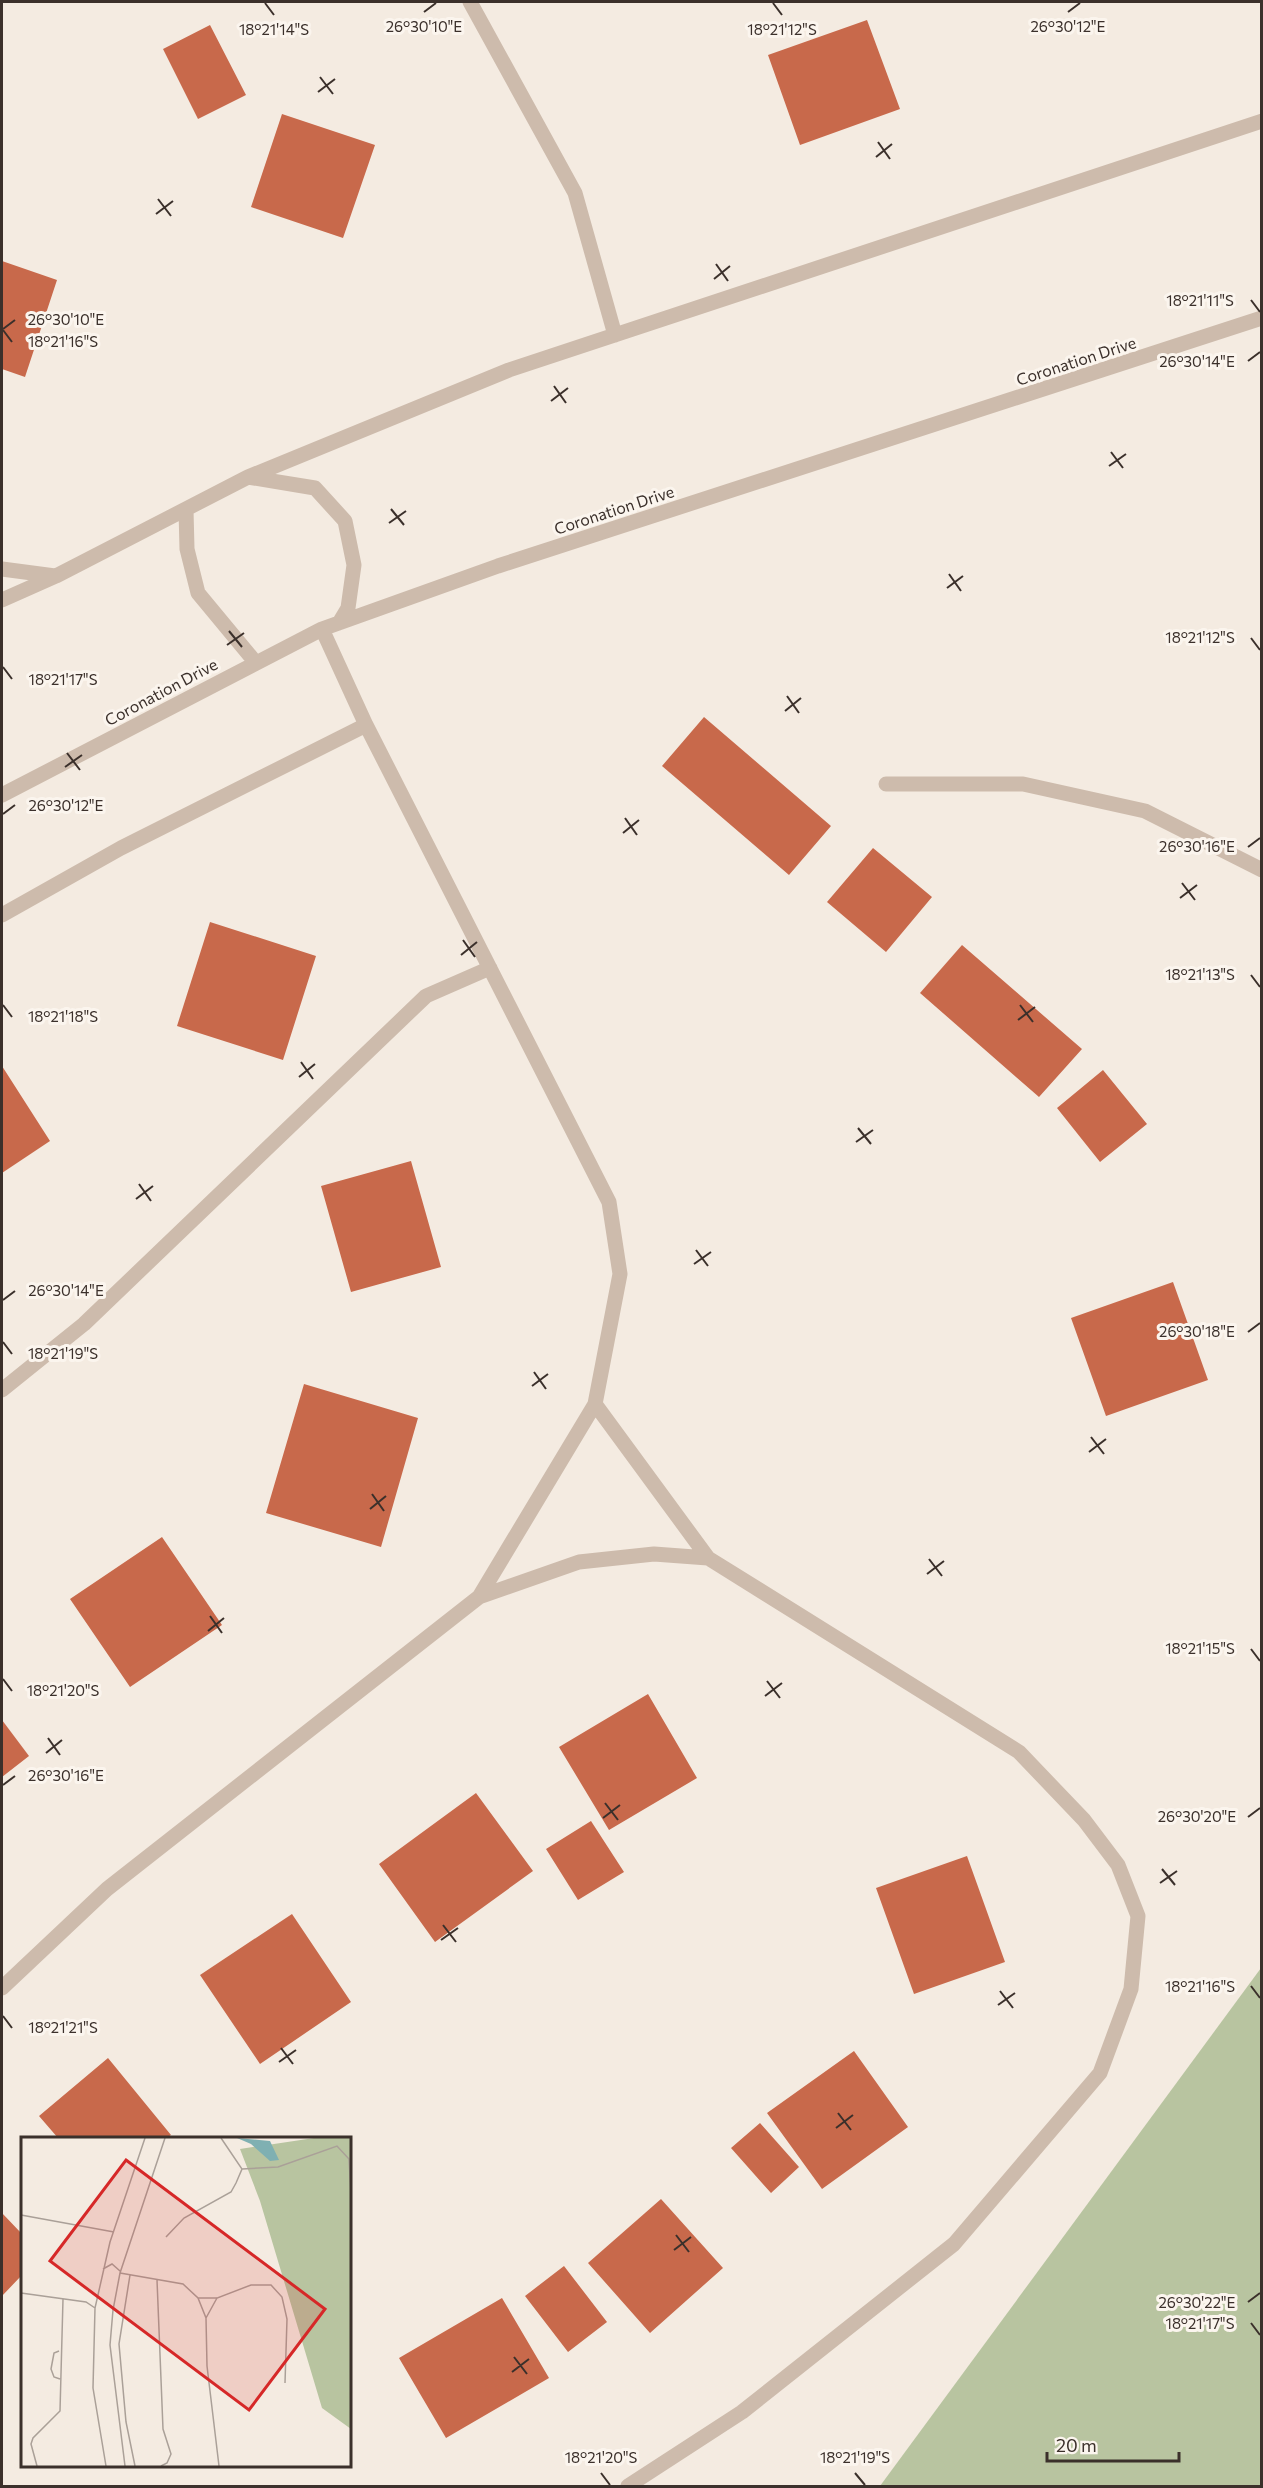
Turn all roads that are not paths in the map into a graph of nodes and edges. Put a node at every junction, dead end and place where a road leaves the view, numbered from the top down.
1 (470, 2) edge
2 (1262, 121) edge
3 (1262, 318) edge
4 (615, 335) junction
5 (248, 477) junction
6 (186, 510) junction
7 (2, 569) edge
8 (56, 576) junction
9 (2, 600) edge
10 (339, 623) junction
11 (322, 629) junction
12 (256, 663) junction
13 (366, 725) junction
14 (886, 784) dead end
15 (2, 795) edge
16 (1262, 870) edge
17 (2, 915) edge
18 (490, 968) junction
19 (2, 1389) edge
20 (595, 1404) junction
21 (708, 1558) junction
22 (479, 1597) junction
23 (2, 1988) edge
24 (628, 2487) edge

1 - 4 street
2 - 4 street
3 - 10 street, Coronation Drive
4 - 5 street
5 - 6 street
5 - 10 street
6 - 8 street
6 - 12 street
7 - 8 street
8 - 9 street
10 - 11 street, Coronation Drive
11 - 12 street, Coronation Drive
11 - 13 street
12 - 15 street, Coronation Drive
13 - 17 street
13 - 18 street
14 - 16 street
18 - 19 street
18 - 20 street
20 - 21 street
20 - 22 street
21 - 22 street
21 - 24 street
22 - 23 street

